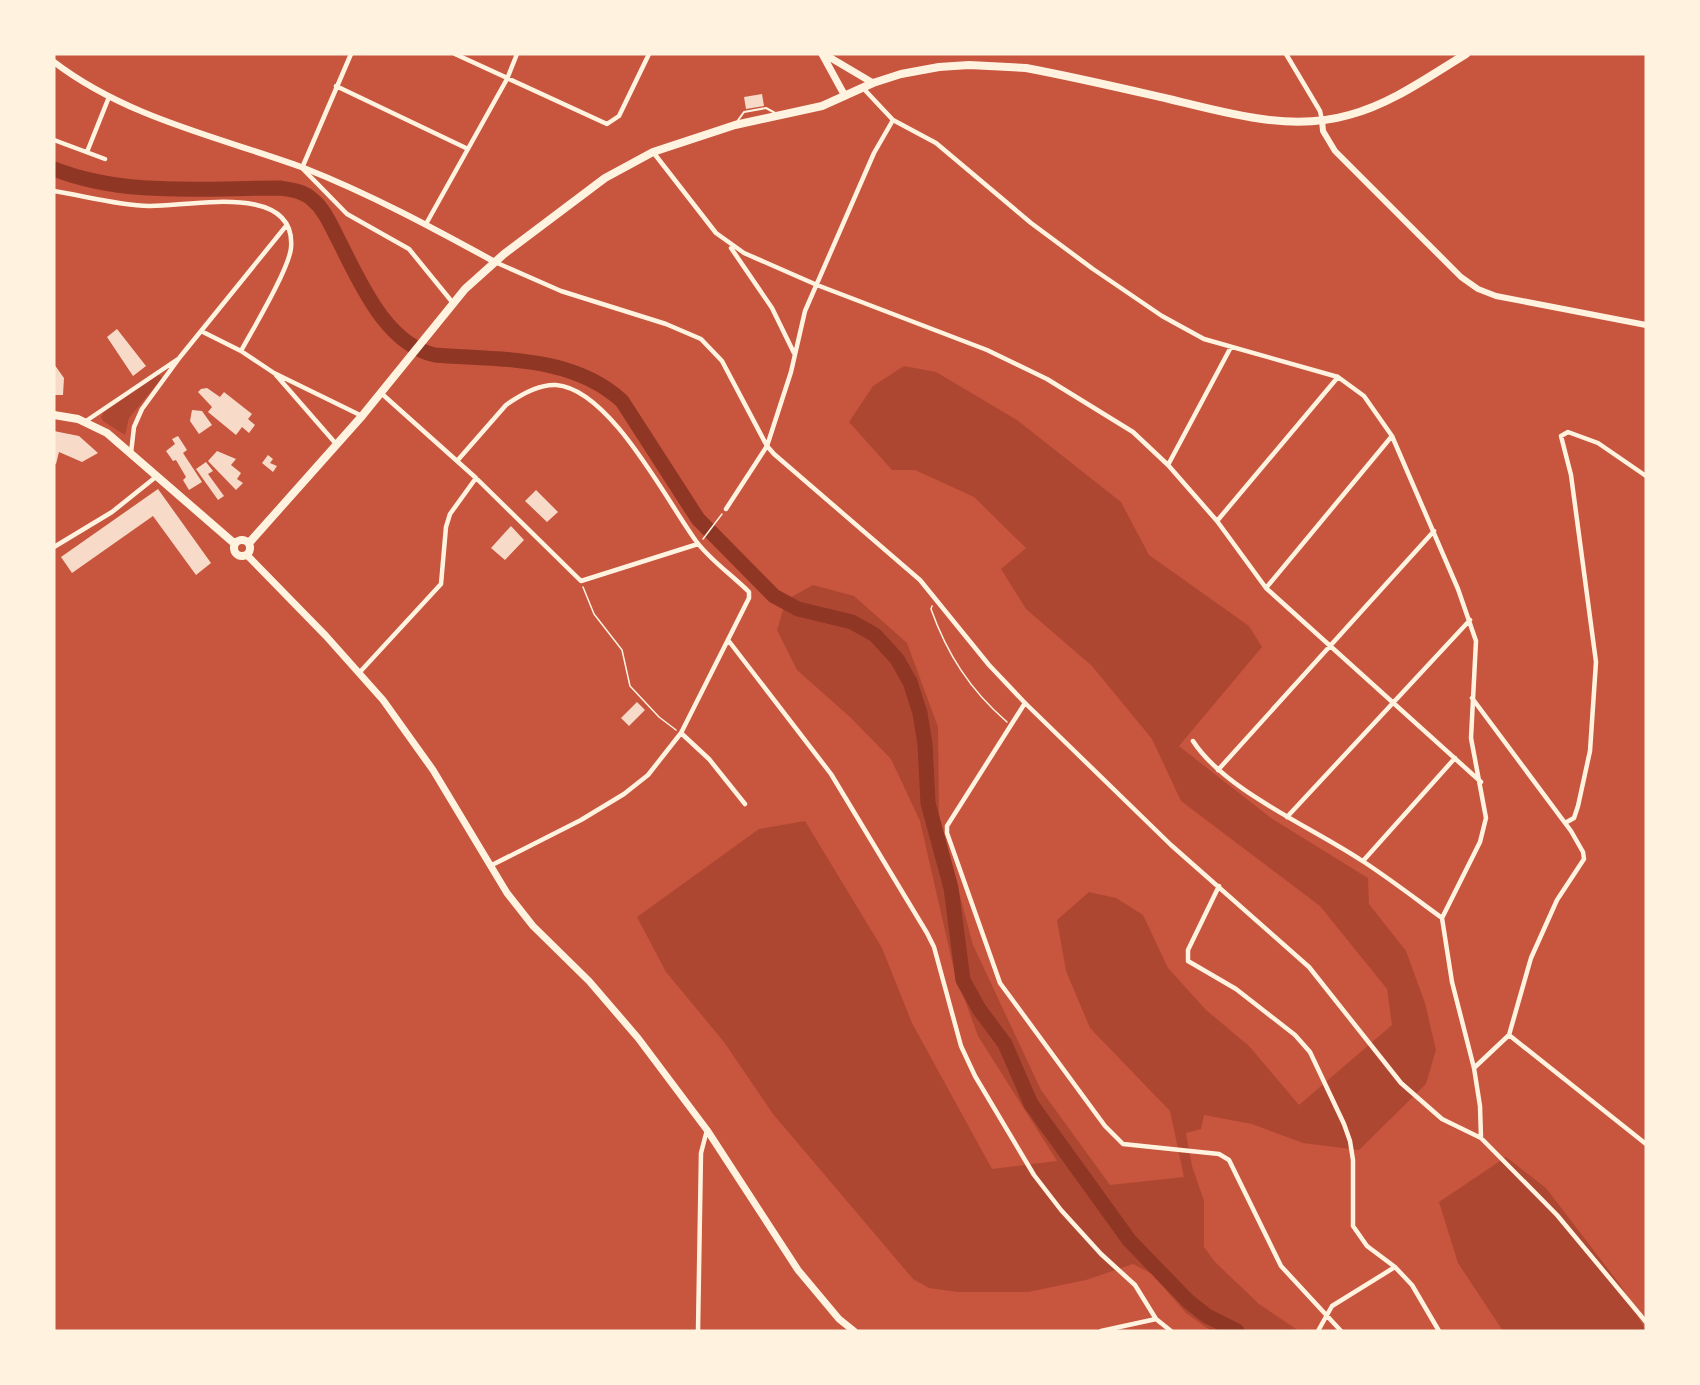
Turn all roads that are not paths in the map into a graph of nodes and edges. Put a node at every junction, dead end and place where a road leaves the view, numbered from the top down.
1 (351, 54) edge
2 (455, 54) edge
3 (517, 54) edge
4 (649, 54) edge
5 (823, 54) edge
6 (1286, 54) edge
7 (1466, 54) edge
8 (54, 62) edge
9 (507, 79) junction
10 (873, 83) junction
11 (336, 86) junction
12 (862, 87) junction
13 (845, 96) junction
14 (109, 97) junction
15 (893, 120) junction
16 (1322, 120) junction
17 (54, 140) edge
18 (468, 149) junction
19 (87, 152) junction
20 (653, 152) junction
21 (105, 159) dead end
22 (302, 168) junction
23 (54, 190) edge
24 (426, 224) junction
25 (286, 226) junction
26 (728, 244) junction
27 (495, 262) junction
28 (817, 285) junction
29 (453, 303) junction
30 (1646, 325) edge
31 (201, 331) junction
32 (1231, 347) junction
33 (241, 351) junction
34 (794, 353) junction
35 (180, 357) junction
36 (274, 373) junction
37 (1338, 377) junction
38 (381, 393) junction
39 (54, 415) edge
40 (362, 416) junction
41 (86, 422) junction
42 (1392, 436) junction
43 (337, 445) junction
44 (767, 446) junction
45 (131, 453) junction
46 (456, 461) junction
47 (1168, 465) junction
48 (157, 476) junction
49 (1646, 476) edge
50 (476, 478) junction
51 (726, 509) road end
52 (1217, 521) junction
53 (1434, 531) junction
54 (249, 543) junction
55 (235, 544) junction
56 (698, 544) junction
57 (54, 547) edge
58 (247, 555) junction
59 (1266, 588) junction
60 (1470, 620) junction
61 (728, 640) junction
62 (1329, 645) junction
63 (359, 673) junction
64 (1472, 696) junction
65 (1392, 702) junction
66 (1025, 703) junction
67 (681, 733) junction
68 (1193, 741) dead end
69 (1455, 758) junction
70 (1218, 770) junction
71 (1481, 782) junction
72 (745, 804) dead end
73 (1287, 817) junction
74 (1565, 823) junction
75 (1363, 861) junction
76 (490, 866) junction
77 (1219, 886) junction
78 (1442, 918) junction
79 (1509, 1035) junction
80 (1474, 1068) junction
81 (707, 1130) junction
82 (1480, 1138) junction
83 (1646, 1144) edge
84 (1395, 1266) junction
85 (1327, 1316) junction
86 (1156, 1319) junction
87 (1646, 1322) edge
88 (698, 1331) edge
89 (854, 1331) edge
90 (1101, 1331) edge
91 (1171, 1331) edge
92 (1318, 1331) edge
93 (1341, 1331) edge
94 (1440, 1331) edge

1 - 11 street
2 - 9 street
3 - 9 street
4 - 9 street
5 - 10 main road
5 - 13 main road
6 - 16 street
7 - 16 main road
8 - 14 street
9 - 18 street
10 - 12 main road
10 - 16 main road
11 - 18 street
11 - 22 street
12 - 13 main road
12 - 15 street
13 - 20 main road
14 - 19 street
14 - 22 street
15 - 28 street
15 - 32 street
16 - 30 street
17 - 19 street
18 - 24 street
19 - 21 street
20 - 26 street
20 - 27 main road
22 - 24 street
22 - 29 street
23 - 25 street
24 - 27 street
25 - 31 street
25 - 33 street
26 - 28 street
26 - 34 street
27 - 29 main road
27 - 44 street
28 - 34 street
28 - 47 street
29 - 38 main road
31 - 33 street
31 - 35 street
32 - 37 street
32 - 47 street
33 - 36 street
34 - 44 street
35 - 41 street
35 - 45 street
36 - 40 street
36 - 43 street
37 - 42 street
37 - 52 street
38 - 40 main road
38 - 46 street
39 - 41 main road
40 - 43 main road
41 - 45 main road
42 - 53 street
42 - 59 street
43 - 54 main road
44 - 51 street
44 - 66 street
45 - 48 main road
46 - 50 street
46 - 56 street
47 - 52 street
48 - 55 main road
48 - 57 street
49 - 74 street
50 - 56 street
50 - 63 street
52 - 59 street
53 - 60 street
53 - 62 street
54 - 55 main road
54 - 58 main road
55 - 58 main road
56 - 61 street
58 - 63 main road
59 - 62 street
60 - 64 street
60 - 65 street
61 - 67 street
61 - 86 street
62 - 65 street
62 - 70 street
63 - 76 main road
64 - 71 street
64 - 74 street
65 - 69 street
65 - 73 street
66 - 77 street
66 - 85 street
67 - 72 street
67 - 76 street
68 - 70 street
69 - 71 street
69 - 75 street
70 - 73 street
71 - 78 street
73 - 75 street
74 - 79 street
75 - 78 street
76 - 81 main road
77 - 82 street
77 - 84 street
78 - 80 street
79 - 80 street
79 - 83 street
80 - 82 street
81 - 88 street
81 - 89 main road
82 - 87 street
84 - 85 street
84 - 94 street
85 - 92 street
85 - 93 street
86 - 90 street
86 - 91 street

